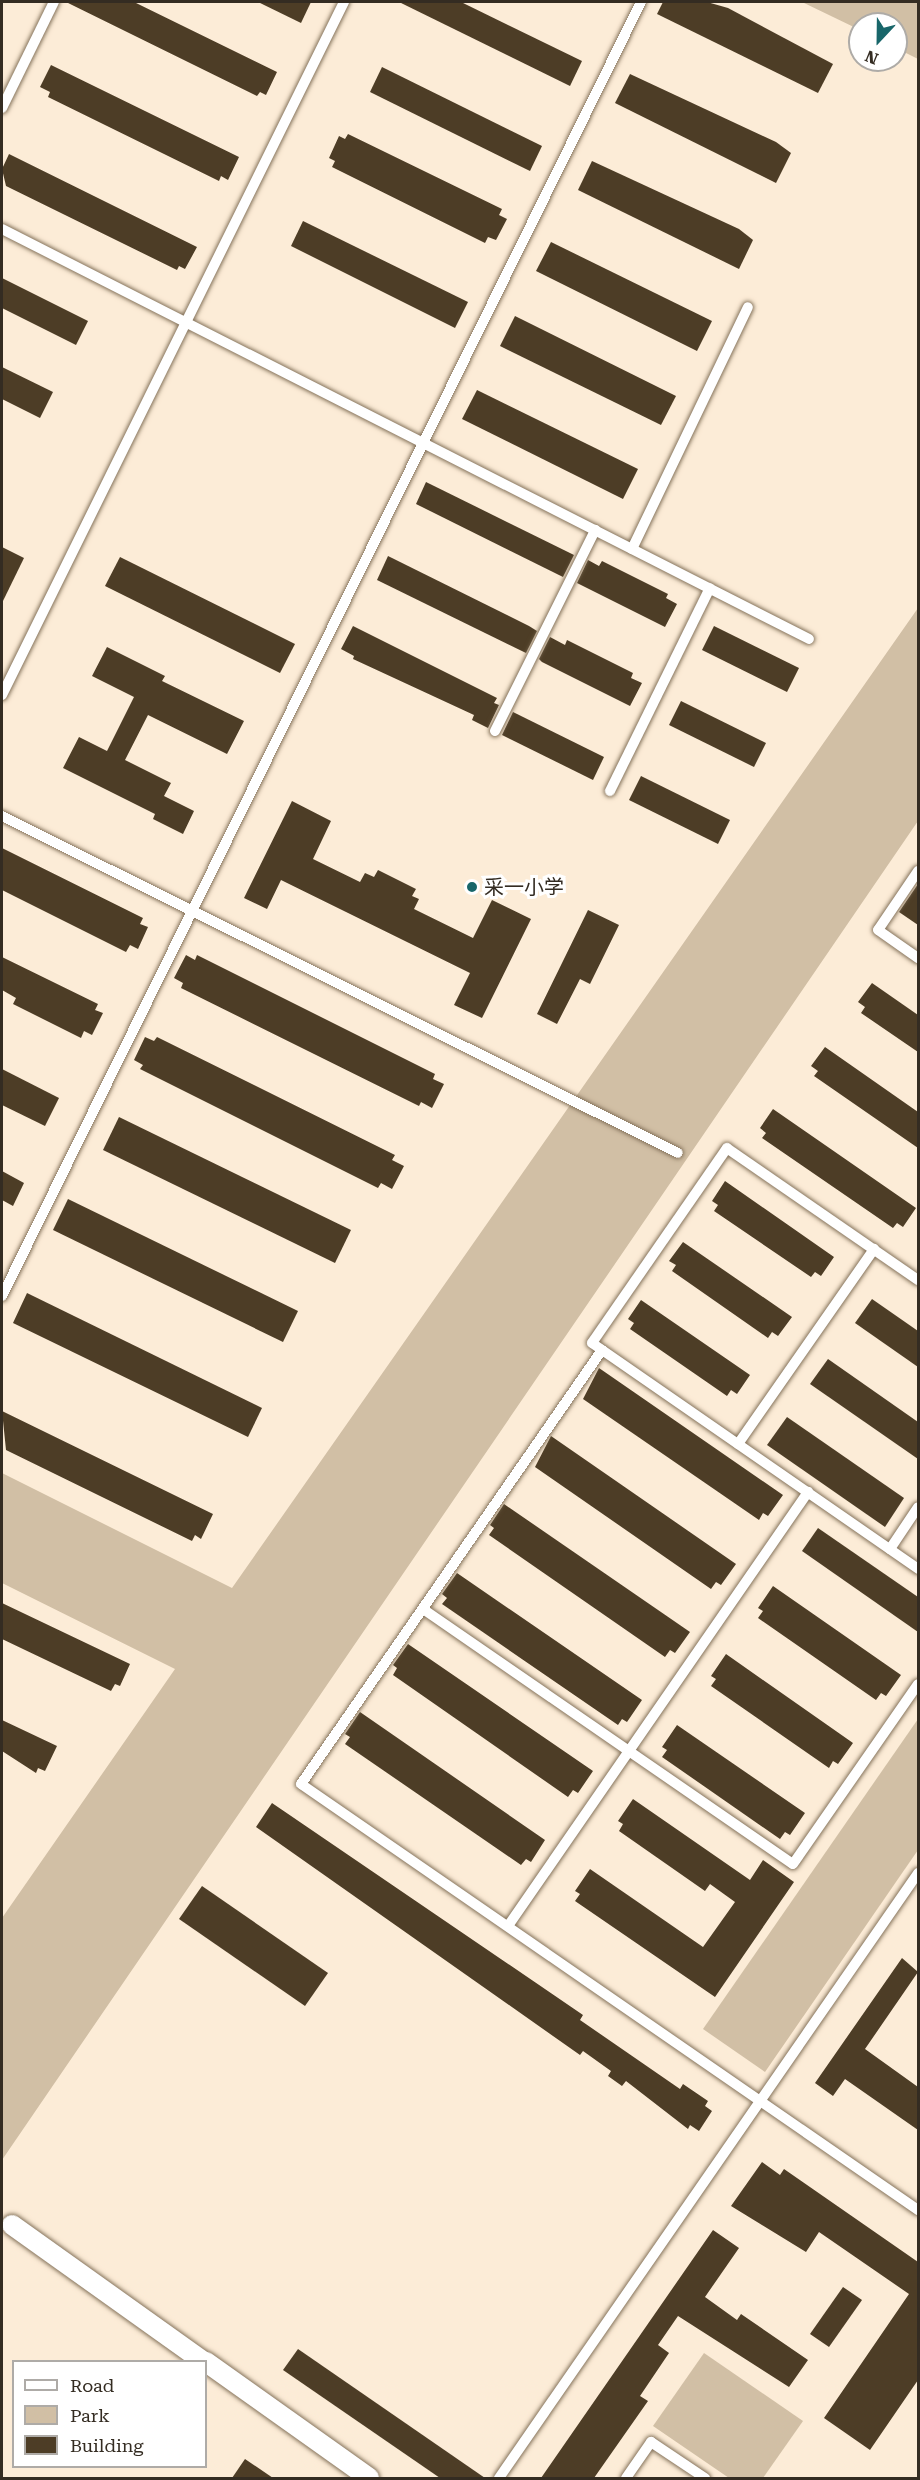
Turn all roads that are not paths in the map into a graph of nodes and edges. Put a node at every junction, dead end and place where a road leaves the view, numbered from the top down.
1 (54, 2) edge
2 (344, 2) edge
3 (641, 2) edge
4 (2, 108) edge
5 (2, 229) edge
6 (748, 306) dead end
7 (186, 322) junction
8 (422, 442) junction
9 (595, 530) junction
10 (632, 549) junction
11 (710, 588) junction
12 (809, 639) dead end
13 (2, 695) edge
14 (495, 731) dead end
15 (610, 791) dead end
16 (2, 816) edge
17 (918, 871) edge
18 (190, 910) junction
19 (918, 958) edge
20 (678, 1153) dead end
21 (874, 1249) junction
22 (918, 1280) edge
23 (2, 1296) edge
24 (602, 1350) junction
25 (738, 1444) junction
26 (808, 1492) junction
27 (918, 1507) edge
28 (890, 1549) junction
29 (918, 1569) edge
30 (423, 1609) junction
31 (918, 1684) edge
32 (629, 1751) junction
33 (918, 1873) edge
34 (508, 1926) junction
35 (761, 2101) junction
36 (918, 2210) edge
37 (12, 2225) dead end
38 (202, 2360) edge
39 (207, 2363) edge
40 (369, 2478) edge
41 (499, 2478) edge
42 (626, 2478) edge
43 (705, 2478) edge

1 - 4 lane
2 - 7 lane
3 - 8 lane
5 - 7 lane
6 - 10 lane
7 - 8 lane
7 - 13 lane
8 - 9 lane
8 - 18 lane
9 - 10 lane
9 - 14 lane
10 - 11 lane
11 - 12 lane
11 - 15 lane
16 - 18 lane
17 - 19 lane
18 - 20 lane
18 - 23 lane
21 - 22 lane
21 - 24 lane
21 - 25 lane
24 - 25 lane
24 - 30 lane
25 - 26 lane
26 - 28 lane
26 - 32 lane
27 - 28 lane
28 - 29 lane
30 - 32 lane
30 - 34 lane
31 - 32 lane
32 - 34 lane
33 - 35 lane
34 - 35 lane
35 - 36 lane
35 - 41 lane
37 - 38 street
39 - 40 street
42 - 43 lane

